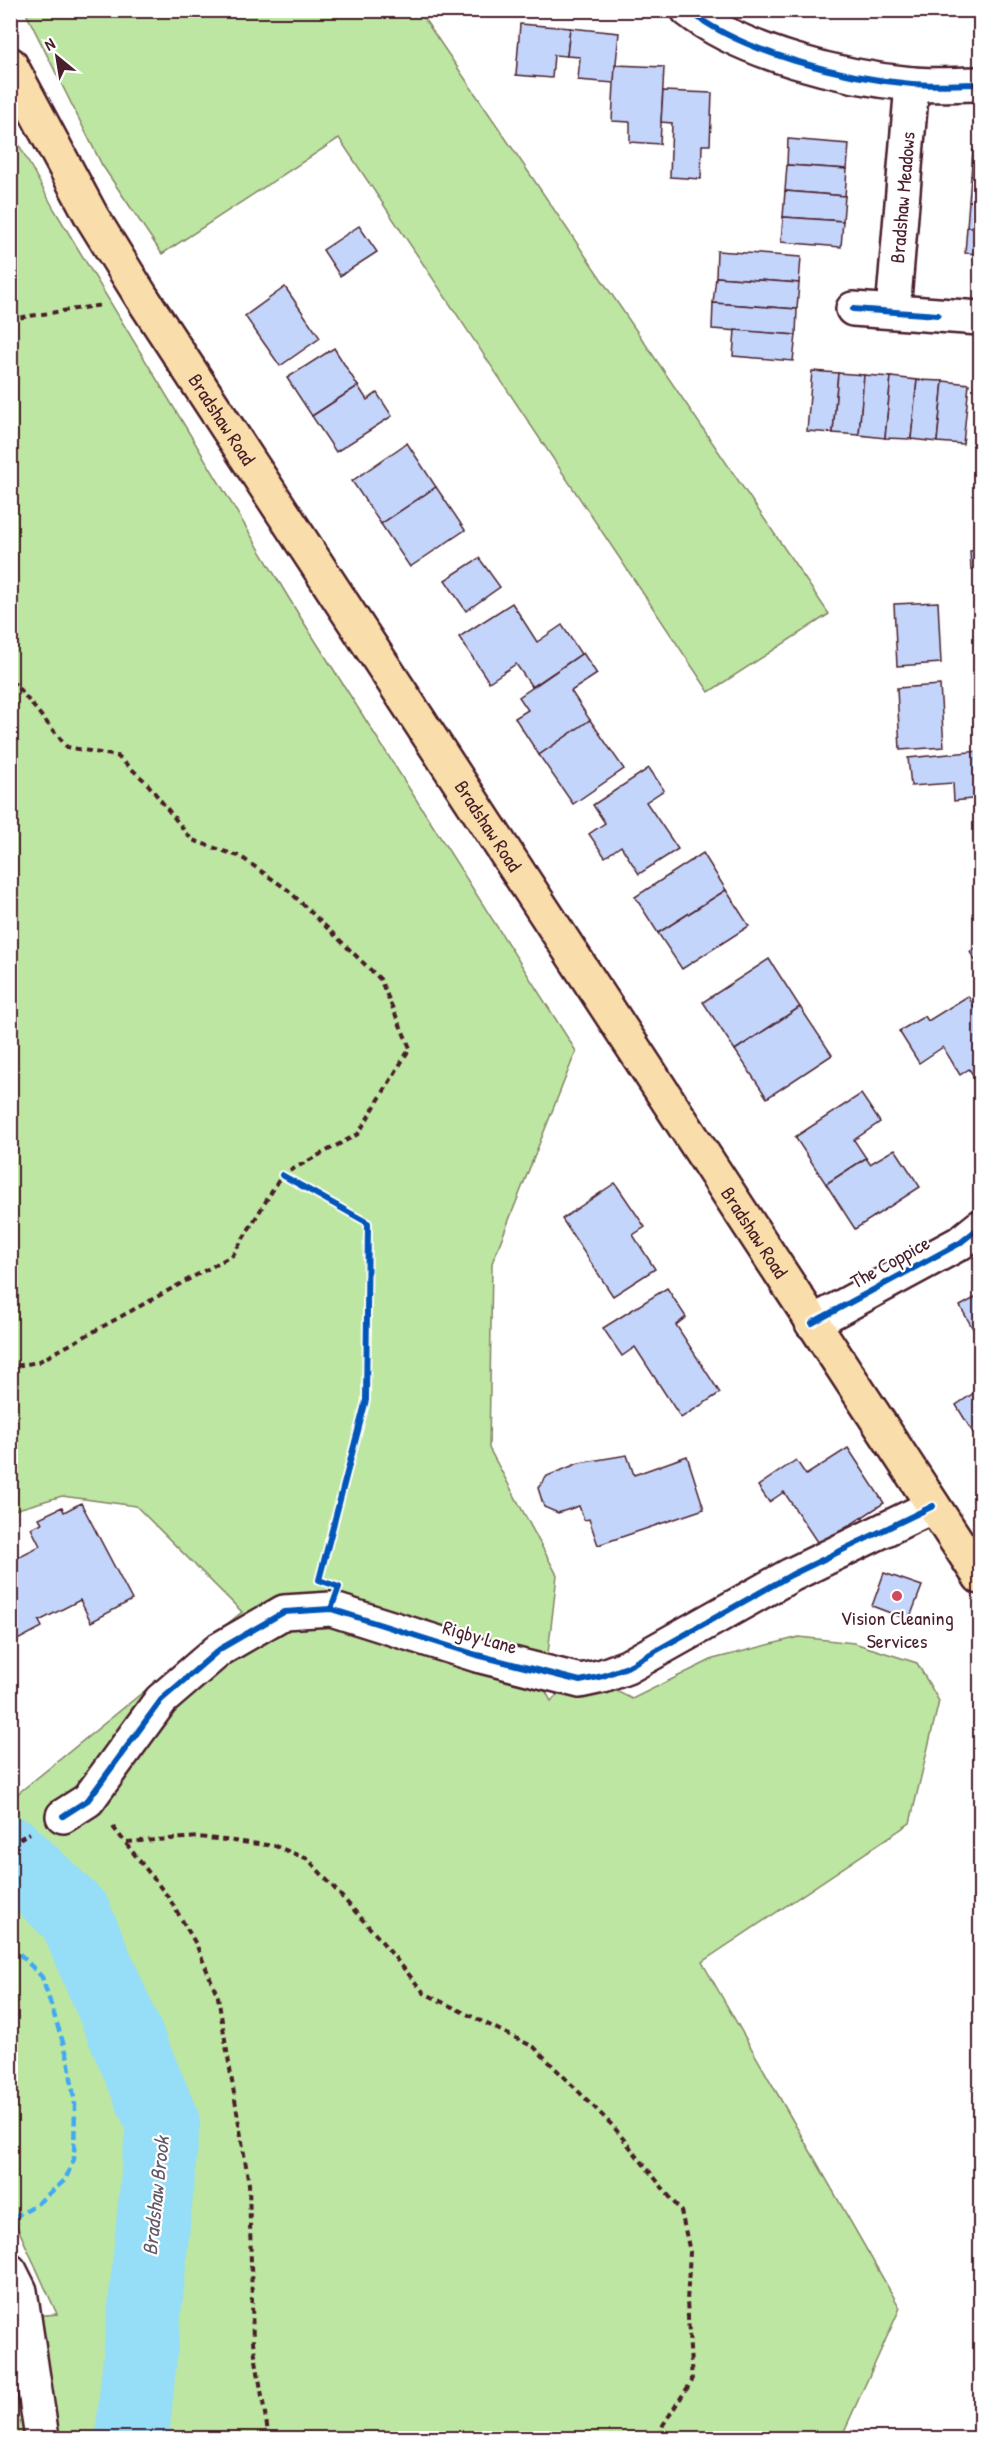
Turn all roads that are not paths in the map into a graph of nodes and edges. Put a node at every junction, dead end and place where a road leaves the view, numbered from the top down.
1 (688, 10) edge
2 (10, 64) edge
3 (912, 84) junction
4 (981, 84) edge
5 (853, 309) dead end
6 (893, 312) junction
7 (981, 318) edge
8 (981, 1227) edge
9 (812, 1323) junction
10 (933, 1506) junction
11 (981, 1577) edge
12 (75, 1808) road end
13 (10, 2271) edge
14 (42, 2439) edge

1 - 3 street
2 - 9 main road, Bradshaw Road
3 - 4 street
3 - 6 street, Bradshaw Meadows
5 - 6 street
6 - 7 street
8 - 9 street, The Coppice
9 - 10 main road, Bradshaw Road
10 - 11 main road, Bradshaw Road
10 - 12 street, Rigby Lane
13 - 14 street

